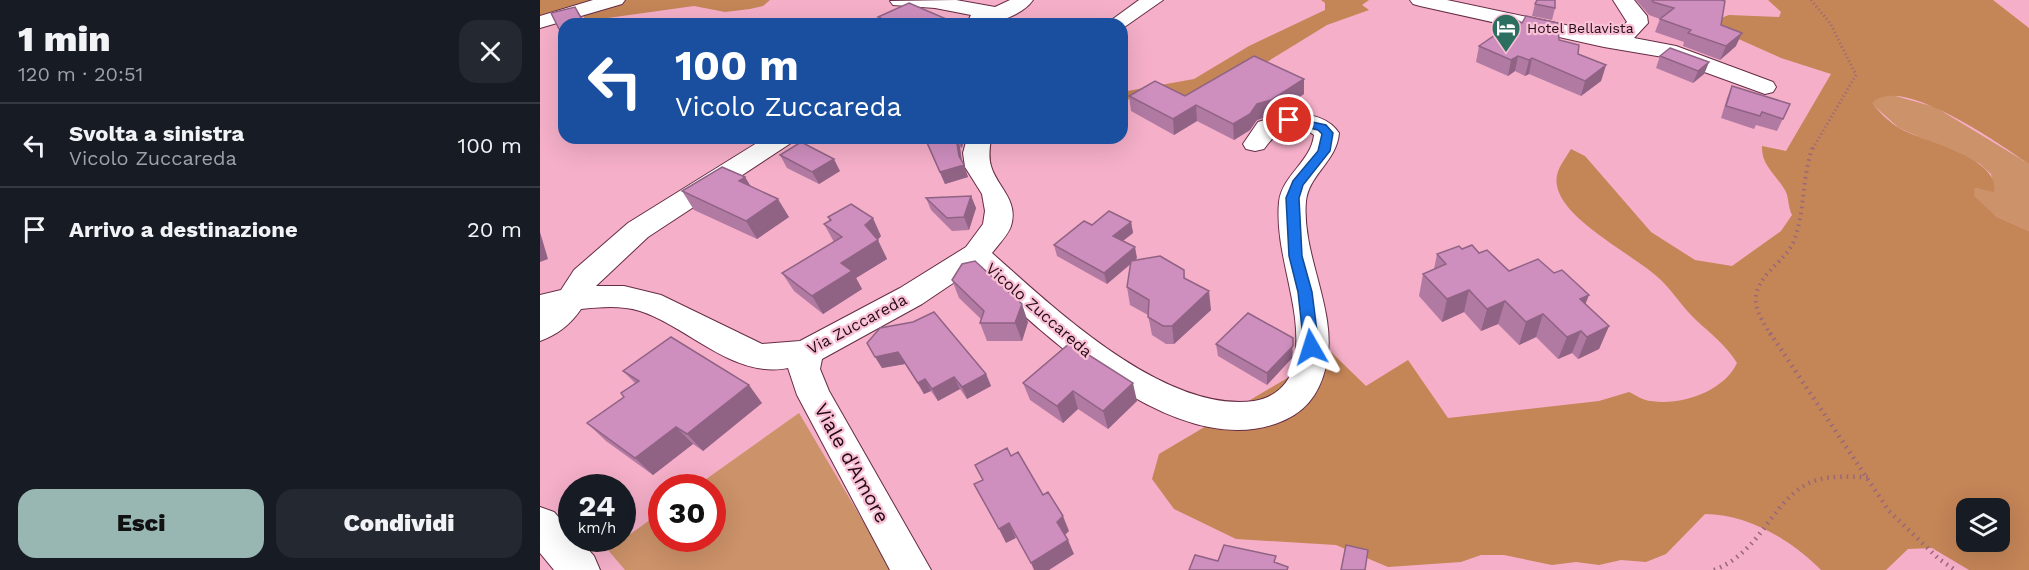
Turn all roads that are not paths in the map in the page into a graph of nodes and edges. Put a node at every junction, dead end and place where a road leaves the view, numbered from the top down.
1 (615, 0) edge
2 (1153, 0) edge
3 (1420, 0) edge
4 (1623, 0) edge
5 (900, 1) edge
6 (1452, 6) junction
7 (994, 14) edge
8 (1125, 18) edge
9 (540, 22) edge
10 (1618, 42) junction
11 (1607, 63) edge
12 (1765, 87) dead end
13 (773, 144) edge
14 (978, 144) edge
15 (1255, 144) dead end
16 (976, 254) junction
17 (572, 299) junction
18 (540, 306) edge
19 (540, 329) edge
20 (807, 352) junction
21 (540, 525) edge
22 (580, 570) edge
23 (911, 570) edge

1 - 9 street
2 - 8 street
3 - 6 street
4 - 10 street
5 - 7 street
6 - 10 street
6 - 11 street
10 - 12 street
13 - 17 street
14 - 16 street, Via Zuccareda
15 - 16 street, Vicolo Zuccareda
16 - 20 street, Via Zuccareda
17 - 18 street, Via Zuccareda
17 - 19 street
17 - 20 street, Via Zuccareda
20 - 23 street, Viale d'Amore
21 - 22 street

